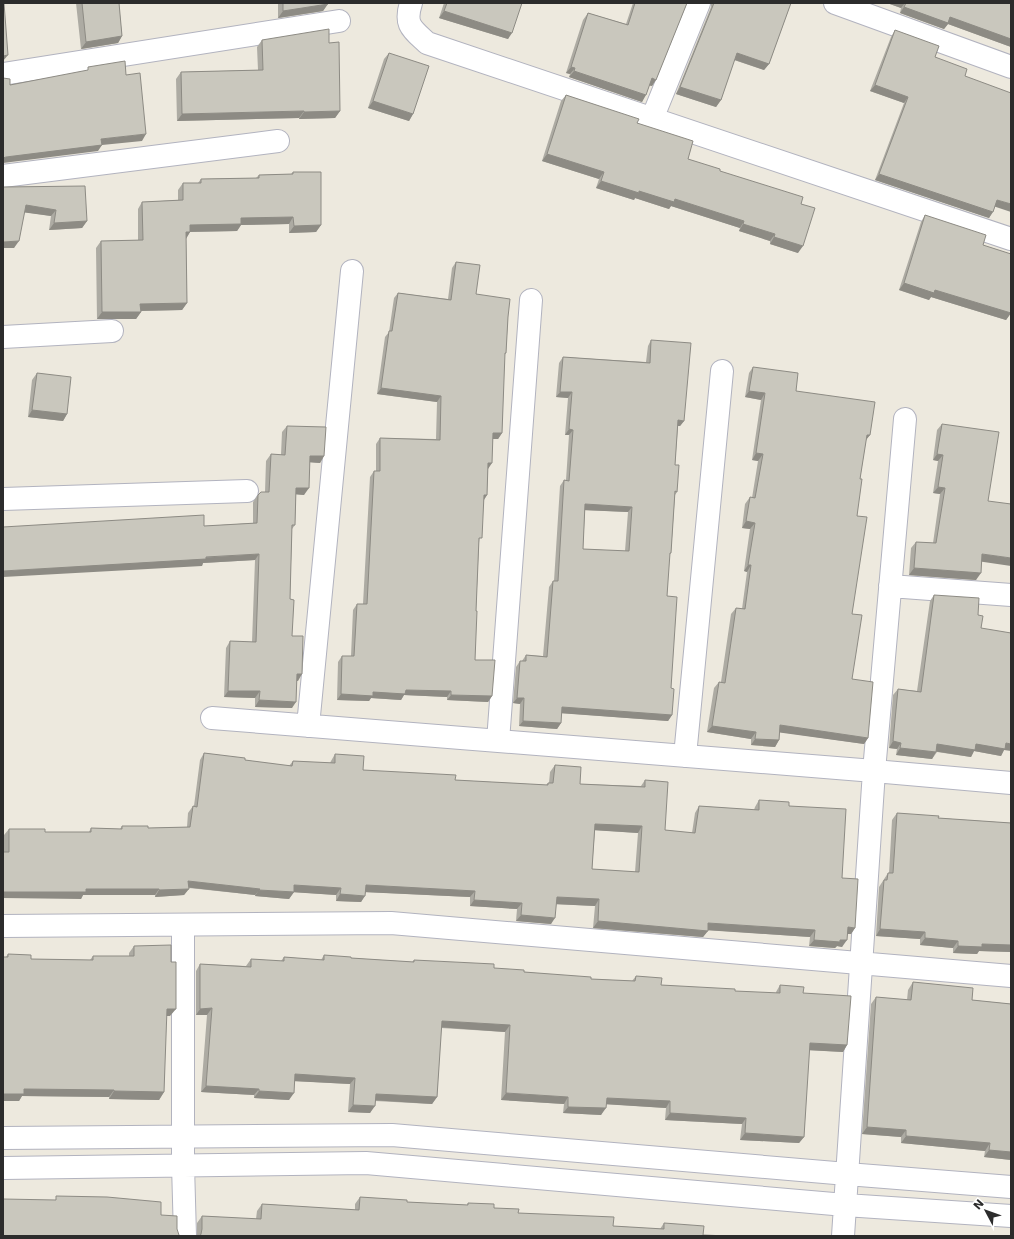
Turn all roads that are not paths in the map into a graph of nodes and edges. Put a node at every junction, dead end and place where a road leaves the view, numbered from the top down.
1 (411, 3) edge
2 (699, 3) edge
3 (835, 3) edge
4 (338, 21) dead end
5 (1011, 67) edge
6 (3, 74) edge
7 (652, 119) junction
8 (278, 140) dead end
9 (3, 176) edge
10 (1011, 239) edge
11 (352, 270) dead end
12 (531, 300) dead end
13 (112, 331) dead end
14 (3, 337) edge
15 (722, 371) dead end
16 (905, 419) dead end
17 (247, 491) dead end
18 (3, 499) edge
19 (890, 586) junction
20 (1011, 595) edge
21 (212, 718) dead end
22 (308, 726) junction
23 (498, 741) junction
24 (685, 756) junction
25 (874, 771) junction
26 (1011, 783) edge
27 (183, 924) junction
28 (3, 926) edge
29 (861, 964) junction
30 (1011, 976) edge
31 (183, 1136) junction
32 (3, 1138) edge
33 (564, 1150) junction
34 (183, 1165) junction
35 (3, 1168) edge
36 (847, 1174) junction
37 (564, 1180) junction
38 (1011, 1187) edge
39 (845, 1205) junction
40 (1011, 1216) edge
41 (185, 1236) edge
42 (843, 1236) edge

1 - 7 street
2 - 7 street
3 - 5 street
4 - 6 street
7 - 10 street
8 - 9 street
11 - 22 street
12 - 23 street
13 - 14 street
15 - 24 street
16 - 19 street
17 - 18 street
19 - 20 street
19 - 25 street
21 - 22 street
22 - 23 street
23 - 24 street
24 - 25 street
25 - 26 street
25 - 29 street
27 - 28 street
27 - 29 street
27 - 31 street
29 - 30 street
29 - 36 street
31 - 32 street
31 - 33 street
31 - 34 street
33 - 36 street
33 - 37 street
34 - 35 street
34 - 37 street
34 - 41 street
36 - 38 street
36 - 39 street
37 - 39 street
39 - 40 street
39 - 42 street

